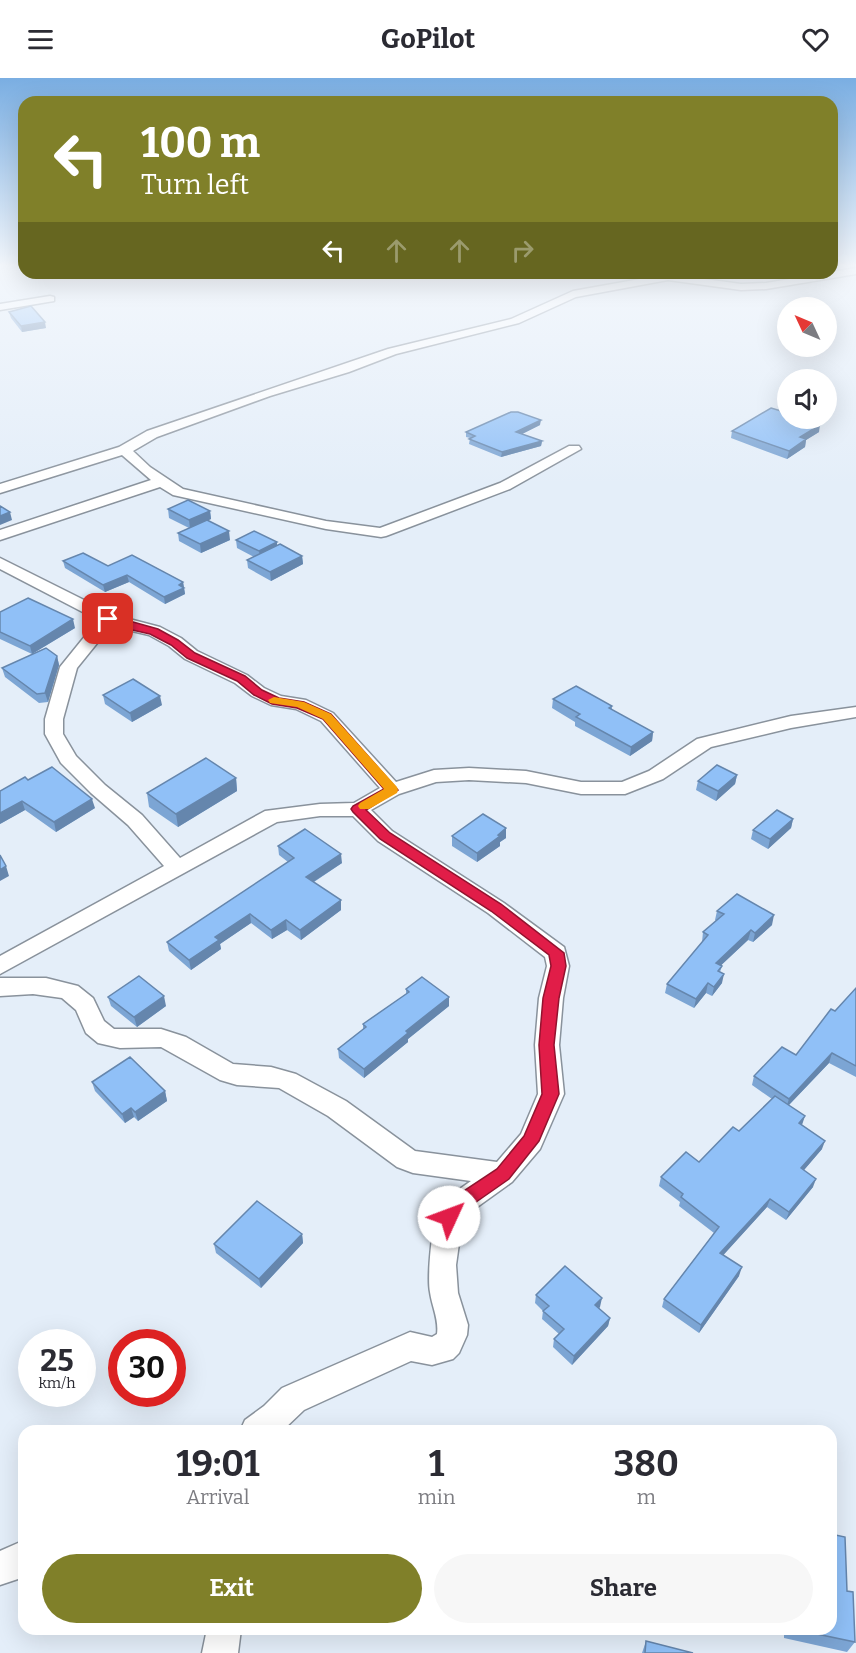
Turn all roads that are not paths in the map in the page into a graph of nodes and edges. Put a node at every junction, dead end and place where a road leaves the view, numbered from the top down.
1 (443, 338) edge
2 (574, 449) dead end
3 (124, 450) junction
4 (163, 481) junction
5 (0, 489) edge
6 (0, 535) edge
7 (0, 563) edge
8 (108, 619) junction
9 (856, 712) edge
10 (392, 790) junction
11 (358, 809) junction
12 (177, 868) junction
13 (0, 966) edge
14 (0, 987) edge
15 (503, 1174) junction
16 (264, 1425) edge
17 (18, 1560) edge
18 (0, 1568) edge
19 (223, 1635) edge
20 (220, 1653) edge

1 - 3 street
2 - 4 street
3 - 4 street
3 - 5 street
4 - 6 street
7 - 8 street
8 - 10 street
8 - 12 street
9 - 10 street
10 - 11 street
11 - 12 street
11 - 15 street
12 - 13 street
14 - 15 street
15 - 16 street
17 - 18 street
19 - 20 street

